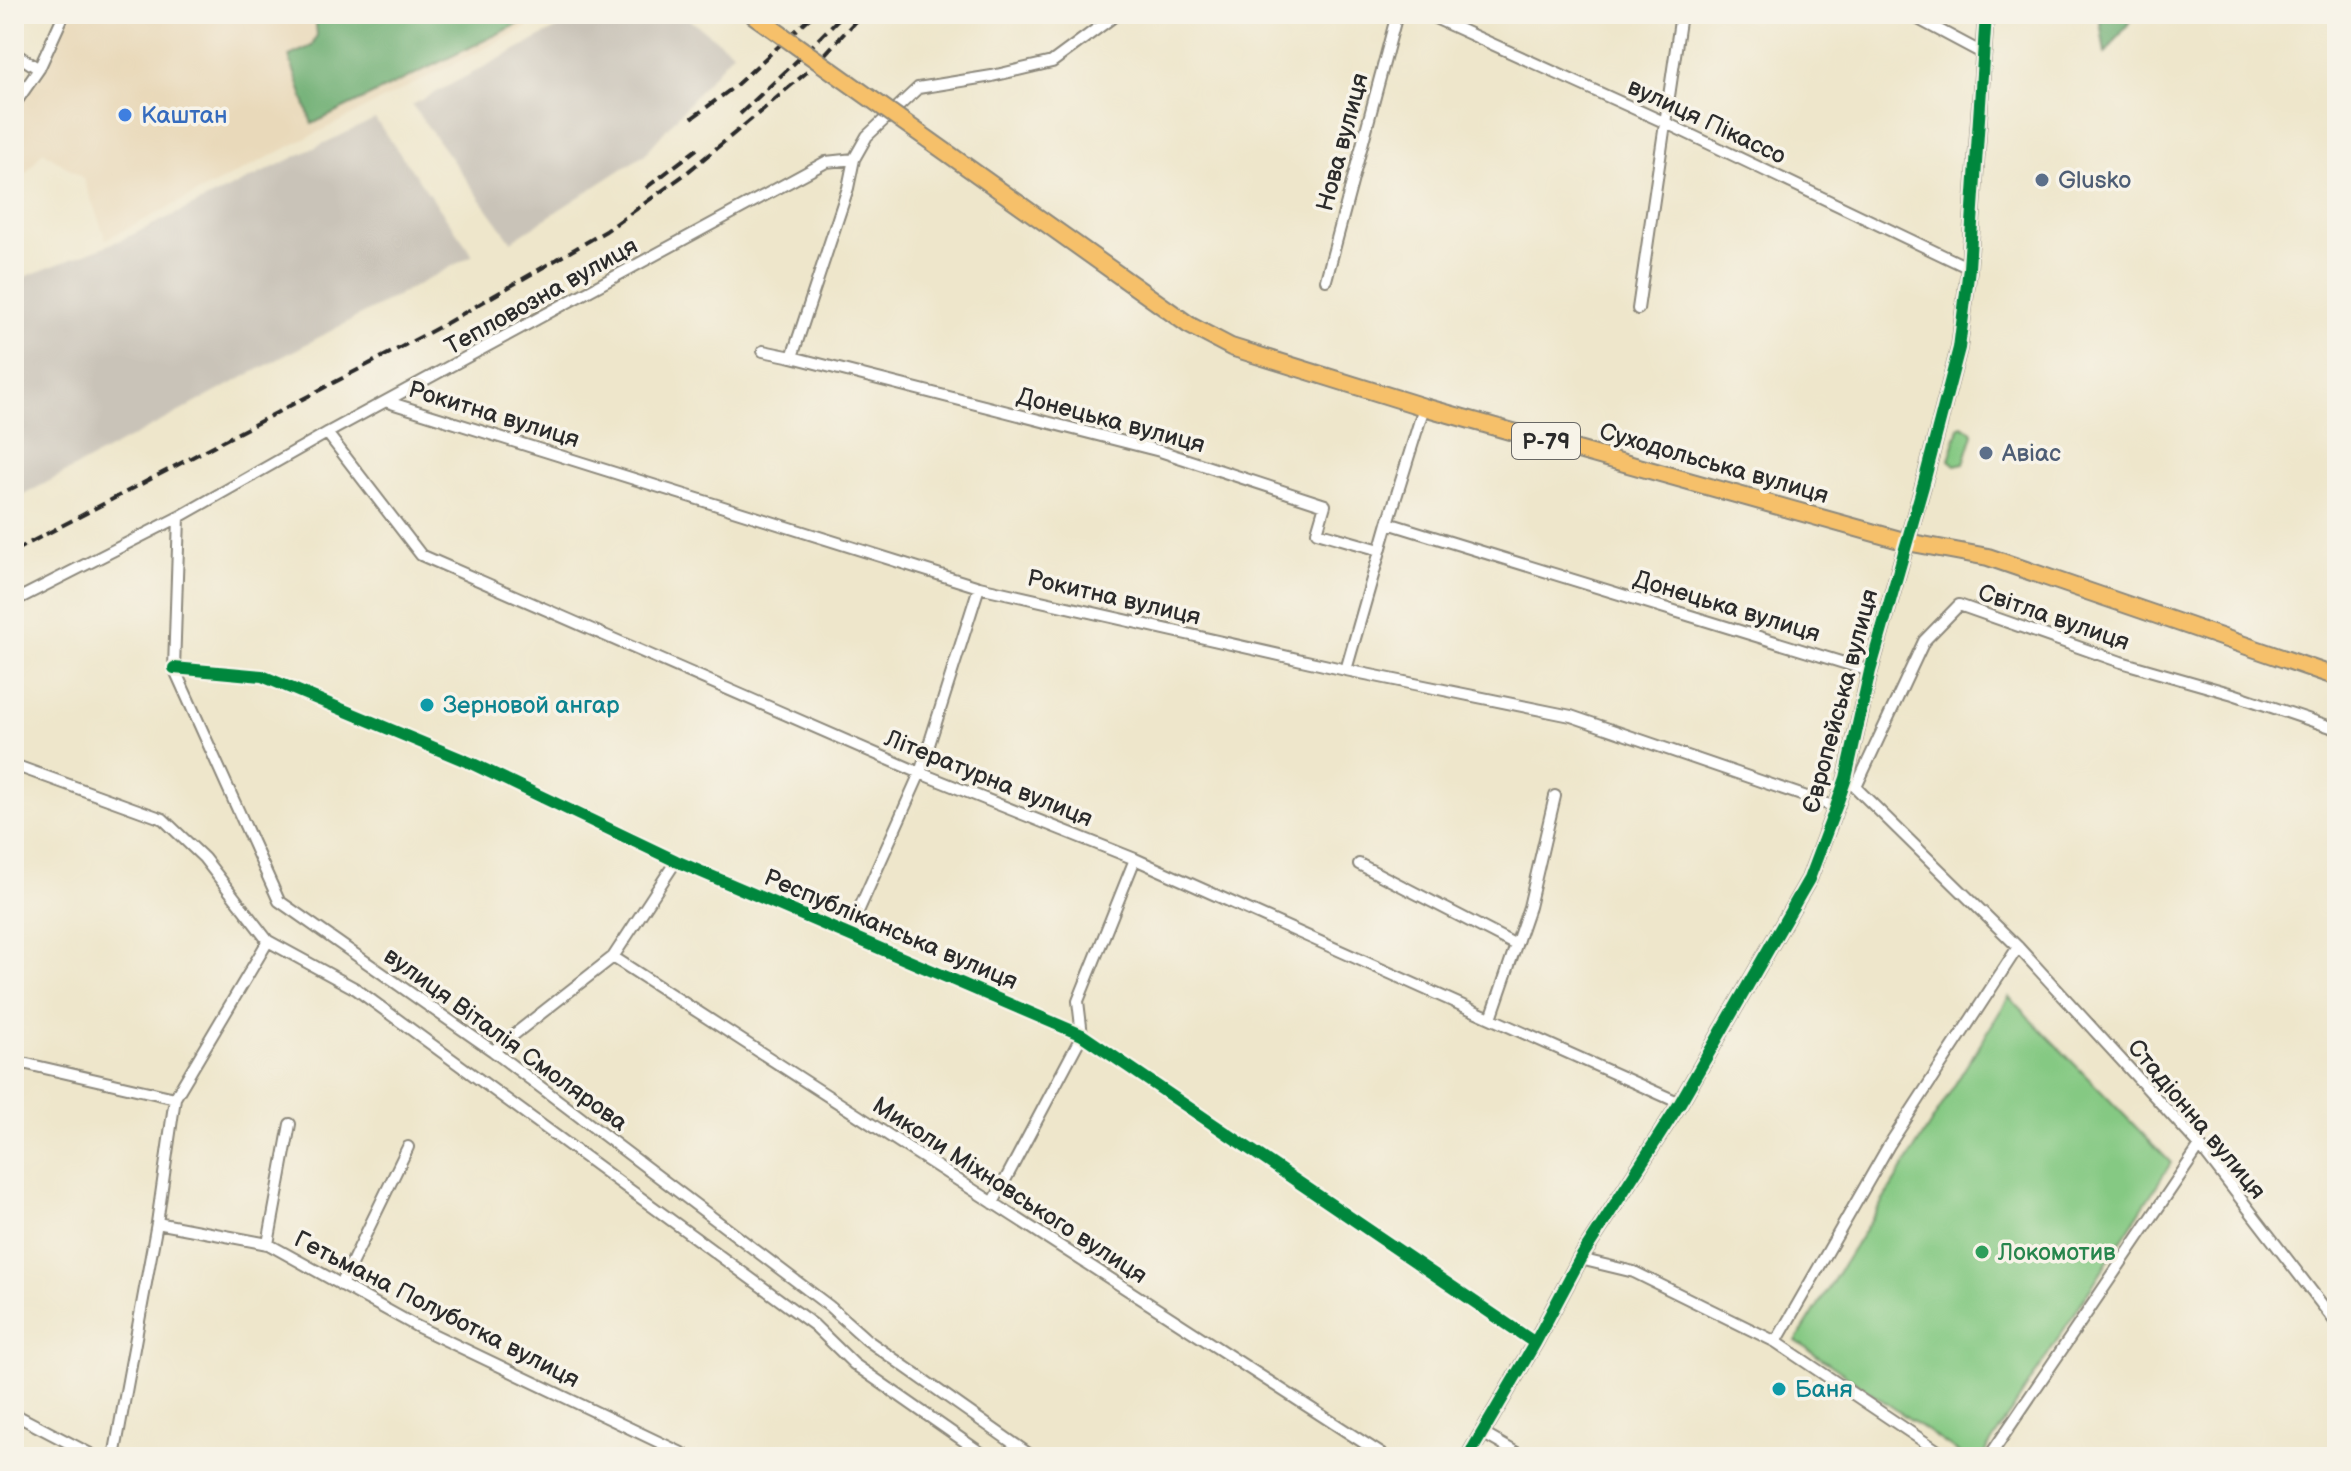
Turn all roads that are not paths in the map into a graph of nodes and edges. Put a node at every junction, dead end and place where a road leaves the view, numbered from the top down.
1 (64, 14) edge
2 (752, 14) edge
3 (1117, 14) edge
4 (1397, 14) edge
5 (1426, 14) edge
6 (1681, 14) edge
7 (1909, 14) edge
8 (1986, 14) edge
9 (14, 53) edge
10 (1984, 54) junction
11 (39, 69) junction
12 (14, 105) edge
13 (1666, 123) junction
14 (854, 159) junction
15 (1969, 268) junction
16 (1326, 280) dead end
17 (1638, 309) dead end
18 (763, 351) dead end
19 (792, 357) junction
20 (388, 402) junction
21 (1424, 407) junction
22 (327, 433) junction
23 (179, 517) junction
24 (1388, 523) junction
25 (1907, 542) junction
26 (1380, 550) junction
27 (979, 587) junction
28 (14, 601) edge
29 (174, 668) junction
30 (1346, 670) junction
31 (1870, 671) junction
32 (2337, 677) edge
33 (2337, 729) edge
34 (14, 765) edge
35 (920, 773) junction
36 (1851, 782) junction
37 (1555, 796) dead end
38 (1836, 807) junction
39 (1135, 859) junction
40 (676, 861) junction
41 (1359, 864) dead end
42 (848, 934) junction
43 (268, 941) junction
44 (1516, 945) junction
45 (2018, 947) junction
46 (613, 957) junction
47 (1491, 1018) junction
48 (1082, 1035) junction
49 (493, 1051) junction
50 (14, 1061) edge
51 (175, 1098) junction
52 (1680, 1103) junction
53 (290, 1124) dead end
54 (2200, 1146) junction
55 (408, 1147) dead end
56 (993, 1203) junction
57 (157, 1223) junction
58 (268, 1244) junction
59 (1580, 1259) junction
60 (341, 1285) junction
61 (2337, 1324) edge
62 (1776, 1342) junction
63 (1535, 1343) junction
64 (14, 1414) edge
65 (1482, 1433) junction
66 (91, 1456) edge
67 (114, 1457) edge
68 (690, 1457) edge
69 (987, 1457) edge
70 (1033, 1457) edge
71 (1386, 1457) edge
72 (1468, 1457) edge
73 (1524, 1457) edge
74 (1947, 1457) edge
75 (1989, 1457) edge

1 - 11 street
2 - 21 main road, Суходольська вулиця / Р-79, bridge
3 - 14 street
4 - 16 street, Нова вулиця
5 - 13 street, вулиця Пікассо
6 - 13 street
7 - 10 street
8 - 10 street, Європейська вулиця
9 - 11 street
10 - 15 street, Європейська вулиця
11 - 12 street
13 - 15 street, вулиця Пікассо
13 - 17 street
14 - 19 street
14 - 20 street, Тепловозна вулиця
15 - 25 street, Європейська вулиця
18 - 19 street, Донецька вулиця
19 - 26 street, Донецька вулиця
20 - 22 street, Тепловозна вулиця
20 - 27 street, Рокитна вулиця
21 - 24 street
21 - 25 main road, Суходольська вулиця / Р-79
22 - 23 street, Тепловозна вулиця
22 - 35 street, Літературна вулиця
23 - 28 street, Тепловозна вулиця
23 - 29 street, вулиця Віталія Смолярова
24 - 26 street
24 - 31 street, Донецька вулиця
25 - 31 street, Європейська вулиця
25 - 32 main road, Р-79
26 - 30 street
27 - 30 street, Рокитна вулиця
27 - 35 street
29 - 40 street, Республіканська вулиця
29 - 49 street, вулиця Віталія Смолярова
30 - 38 street, Рокитна вулиця
31 - 36 street, Європейська вулиця
33 - 36 street, Світла вулиця
34 - 43 street, вулиця Віталія Смолярова
35 - 39 street, Літературна вулиця
35 - 42 street
36 - 38 street, Європейська вулиця
36 - 45 street, Стадіонна вулиця
37 - 44 street
38 - 52 street, Європейська вулиця
39 - 47 street, Літературна вулиця
39 - 48 street
40 - 42 street, Республіканська вулиця
40 - 46 street
41 - 44 street
42 - 48 street, Республіканська вулиця
43 - 51 street
43 - 69 street, вулиця Віталія Смолярова
44 - 47 street
45 - 54 street, Стадіонна вулиця
45 - 62 street
46 - 49 street
46 - 56 street, Миколи Міхновського вулиця
47 - 52 street, Літературна вулиця
48 - 56 street
48 - 63 street, Республіканська вулиця
49 - 70 street, вулиця Віталія Смолярова
50 - 51 street
51 - 57 street
52 - 59 street, Європейська вулиця
53 - 58 street
54 - 61 street, Стадіонна вулиця
54 - 75 street
55 - 60 street
56 - 71 street, Миколи Міхновського вулиця
57 - 58 street, Гетьмана Полуботка вулиця
57 - 67 street
58 - 60 street, Гетьмана Полуботка вулиця
59 - 62 street
59 - 63 street, Європейська вулиця
60 - 68 street, Гетьмана Полуботка вулиця
62 - 74 street
63 - 65 street, Європейська вулиця
64 - 66 street
65 - 72 street, Європейська вулиця
65 - 73 street

